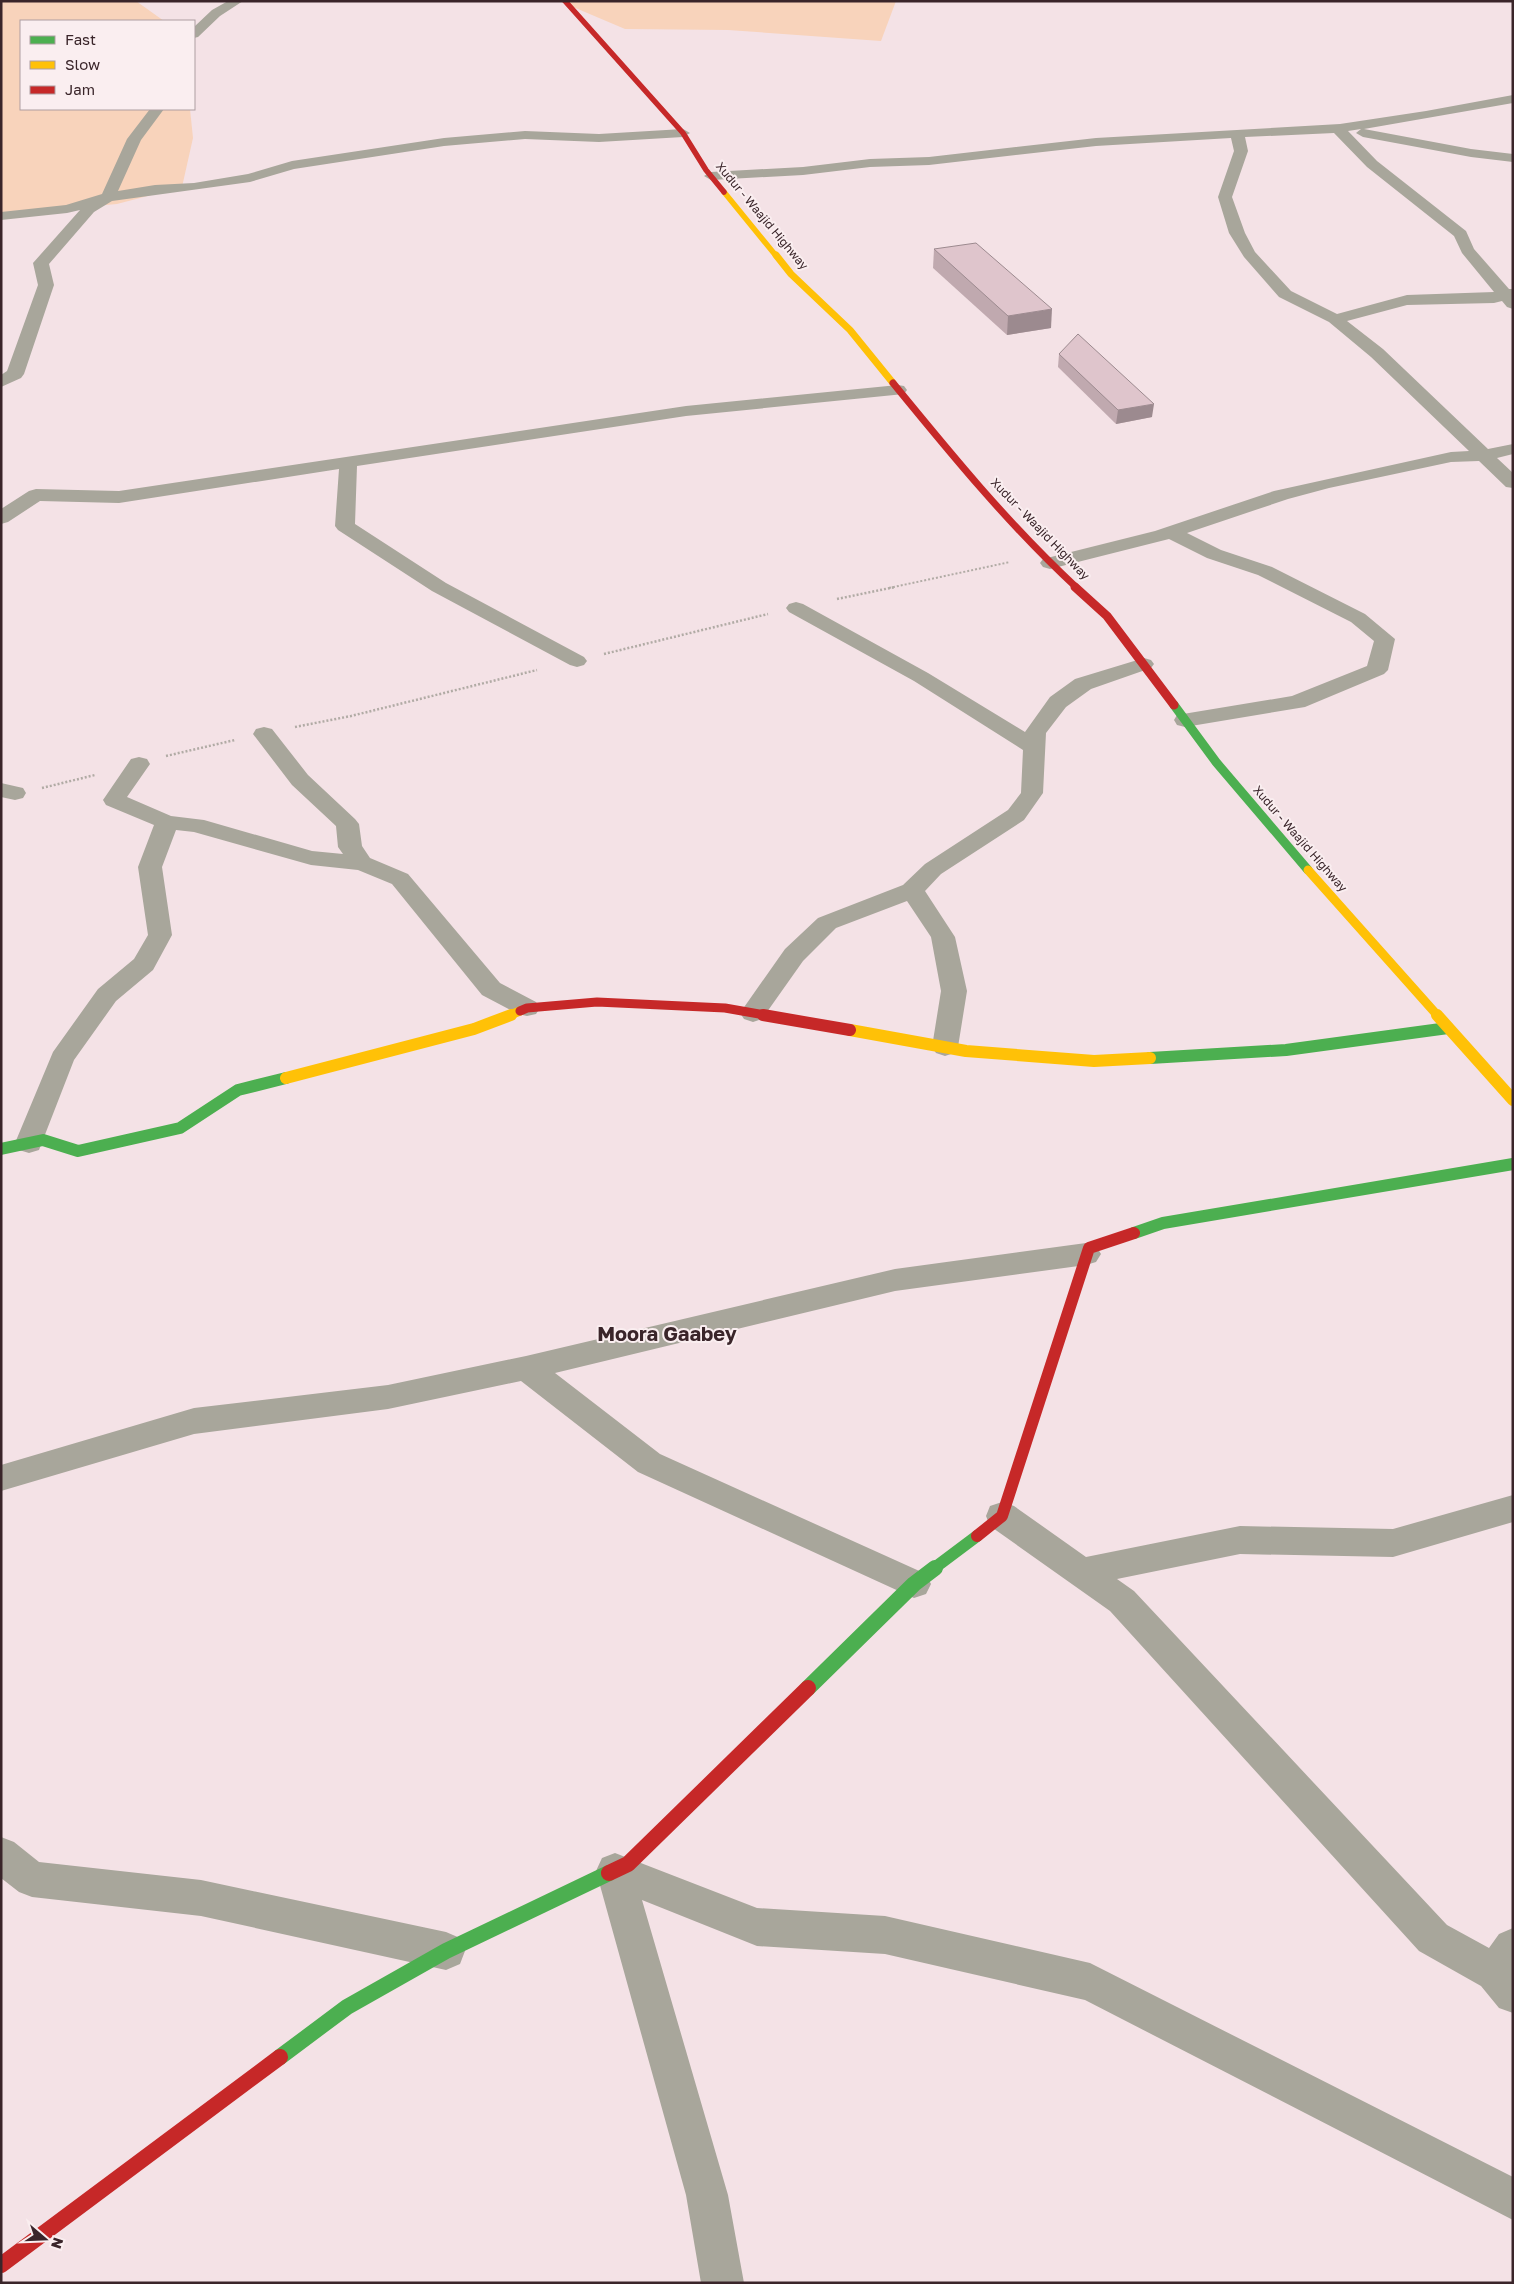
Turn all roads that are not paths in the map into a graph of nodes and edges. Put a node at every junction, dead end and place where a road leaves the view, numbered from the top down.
1 (237, 1) edge
2 (566, 1) edge
3 (195, 33) edge
4 (1513, 98) edge
5 (156, 110) edge
6 (1337, 128) junction
7 (683, 133) junction
8 (1237, 134) junction
9 (1513, 158) edge
10 (711, 176) junction
11 (108, 197) junction
12 (1, 216) edge
13 (1509, 298) edge
14 (1335, 319) junction
15 (1, 382) edge
16 (898, 390) junction
17 (1513, 449) edge
18 (1485, 455) junction
19 (348, 462) junction
20 (1513, 483) edge
21 (1, 518) edge
22 (1170, 532) junction
23 (1046, 559) junction
24 (796, 608) road end
25 (577, 661) road end
26 (1144, 664) junction
27 (1185, 720) junction
28 (264, 734) road end
29 (1035, 748) junction
30 (139, 764) road end
31 (167, 822) junction
32 (362, 863) junction
33 (912, 890) junction
34 (528, 1008) junction
35 (753, 1013) junction
36 (1448, 1028) junction
37 (945, 1047) junction
38 (1513, 1100) edge
39 (29, 1143) junction
40 (1, 1149) edge
41 (1513, 1164) edge
42 (1086, 1254) junction
43 (526, 1368) junction
44 (1, 1478) edge
45 (1513, 1508) edge
46 (1002, 1516) junction
47 (1082, 1572) junction
48 (914, 1584) junction
49 (1, 1855) edge
50 (615, 1871) junction
51 (446, 1951) junction
52 (1507, 1971) edge
53 (1513, 2199) edge
54 (1, 2265) edge
55 (723, 2283) edge

1 - 3 street
2 - 7 main road, Xudur - Waajid Highway
4 - 6 street
5 - 11 street
6 - 8 street
6 - 9 street
6 - 13 street
7 - 10 main road, Xudur - Waajid Highway
7 - 11 street
8 - 10 street
8 - 14 street
10 - 16 main road, Xudur - Waajid Highway
11 - 12 street
11 - 15 street
13 - 14 street
14 - 18 street
16 - 19 street
16 - 23 main road, Xudur - Waajid Highway
17 - 18 street
18 - 20 street
18 - 22 street
19 - 21 street
19 - 25 street
22 - 23 street
22 - 27 street
23 - 26 main road, Xudur - Waajid Highway
24 - 29 street
26 - 27 main road, Xudur - Waajid Highway
26 - 29 street
27 - 36 main road, Xudur - Waajid Highway
28 - 32 street
29 - 33 street
30 - 31 street
31 - 32 street
31 - 39 street
32 - 34 street
33 - 35 street
33 - 37 street
34 - 35 main road
34 - 39 main road
35 - 37 main road
36 - 37 main road
36 - 38 main road, Xudur - Waajid Highway
39 - 40 main road
41 - 42 main road
42 - 43 street
42 - 46 main road
43 - 44 street
43 - 48 street
45 - 47 street
46 - 47 street
46 - 48 main road
47 - 52 street
48 - 50 main road
49 - 51 street
50 - 51 main road
50 - 53 street
50 - 55 street
51 - 54 main road

